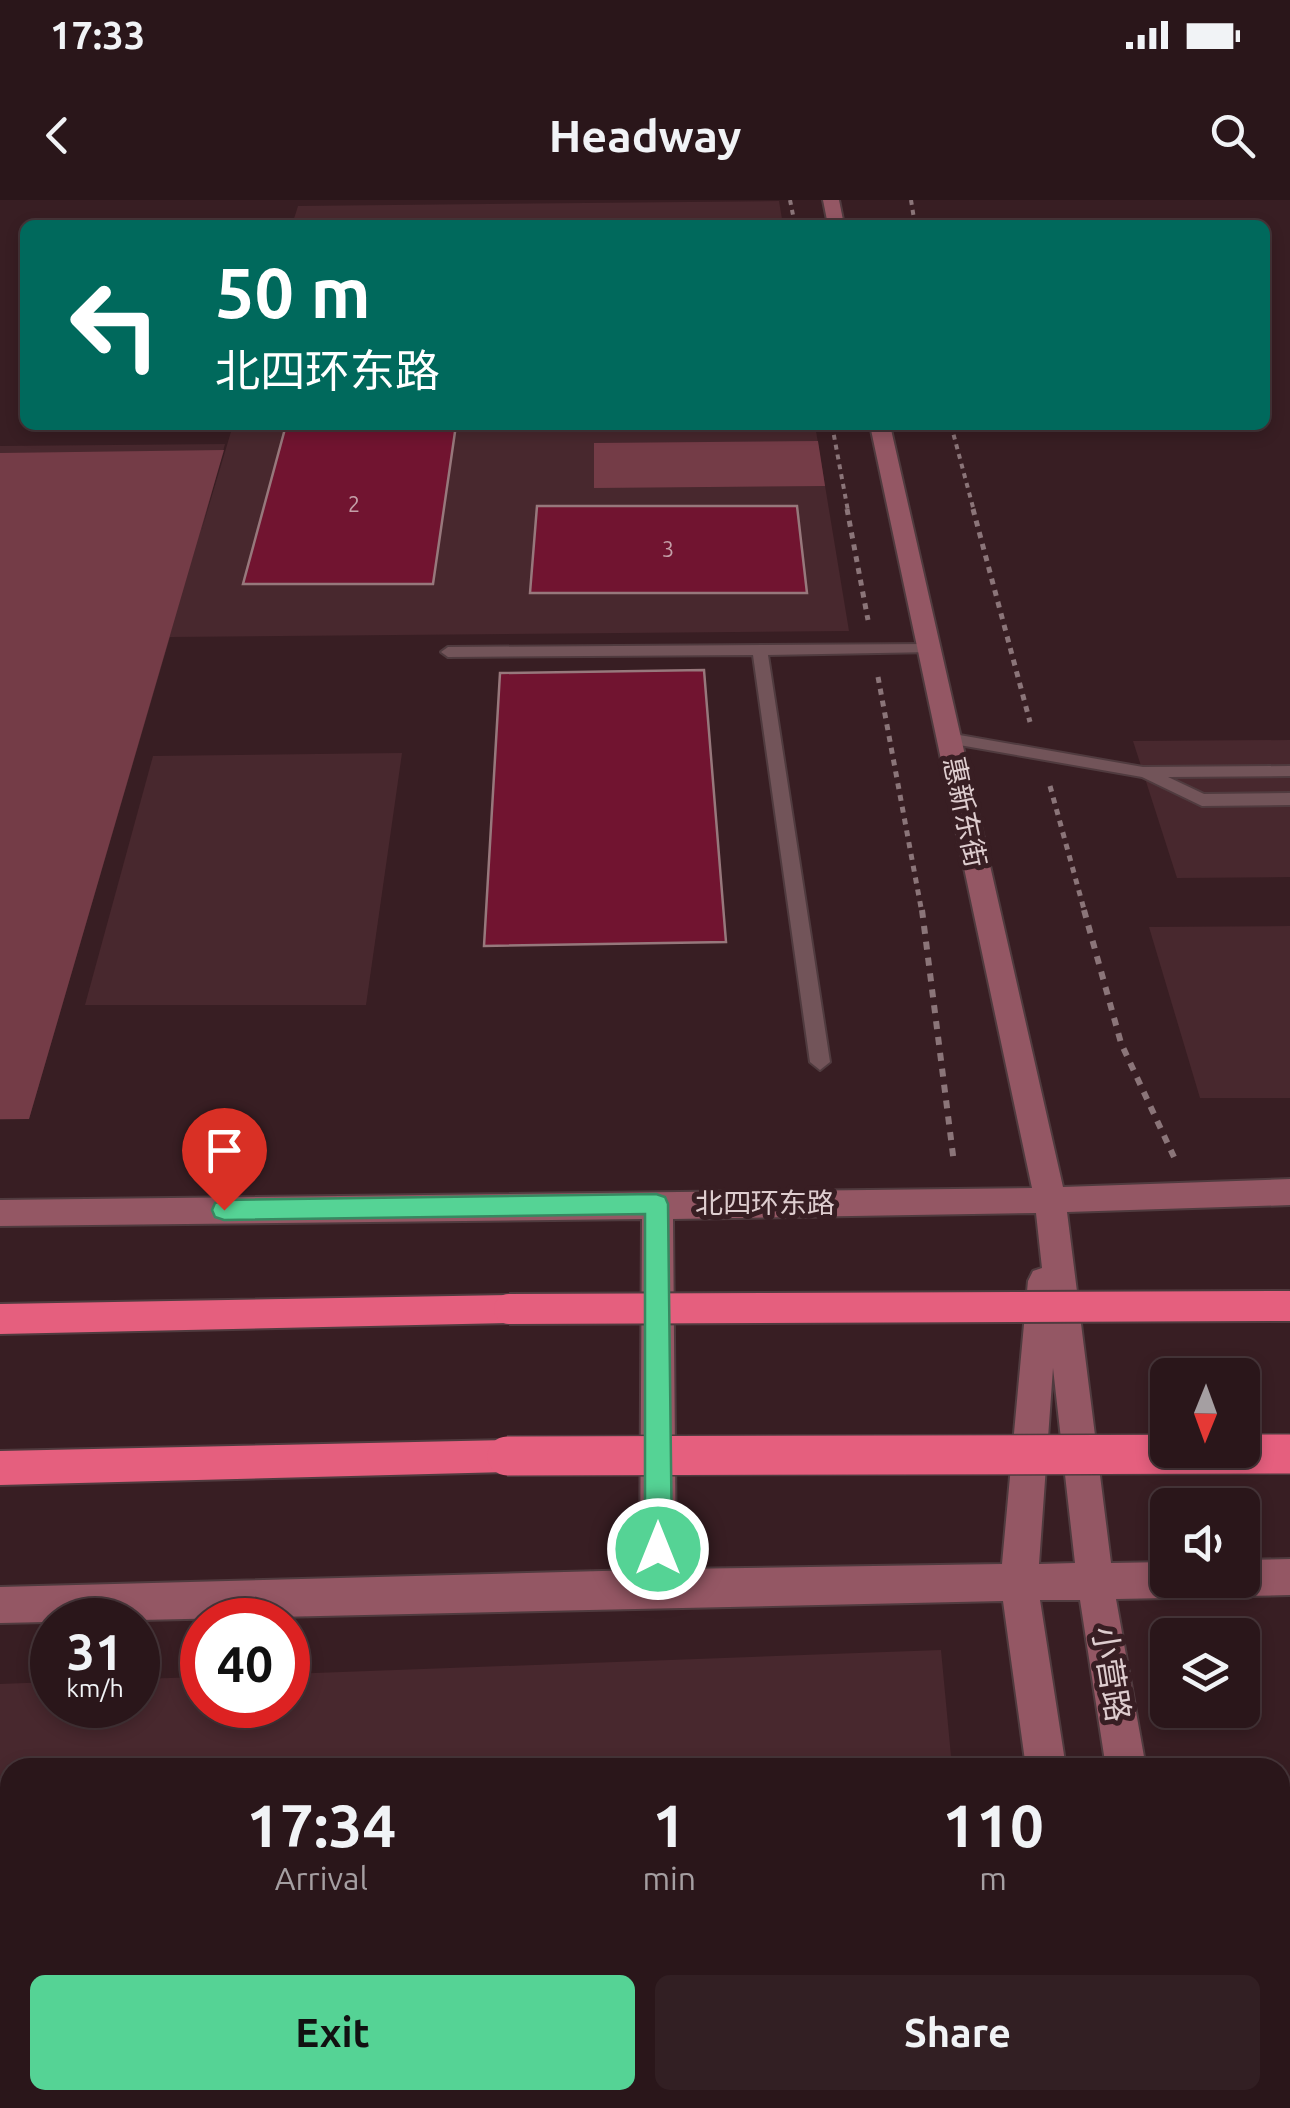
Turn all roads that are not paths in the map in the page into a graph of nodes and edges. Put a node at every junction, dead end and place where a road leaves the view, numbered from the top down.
1 (881, 430) edge
2 (929, 648) junction
3 (760, 651) junction
4 (448, 652) dead end
5 (948, 738) junction
6 (1290, 771) edge
7 (1143, 772) junction
8 (1290, 799) edge
9 (820, 1062) dead end
10 (1290, 1192) edge
11 (1050, 1198) junction
12 (656, 1204) junction
13 (0, 1213) edge
14 (1290, 1306) edge
15 (0, 1319) edge
16 (1290, 1454) edge
17 (0, 1468) edge
18 (1290, 1577) edge
19 (1260, 1578) edge
20 (1150, 1580) edge
21 (1095, 1581) junction
22 (1019, 1582) junction
23 (658, 1588) junction
24 (0, 1605) edge
25 (1045, 1758) edge
26 (1124, 1758) edge

1 - 2 street, 惠新东街
2 - 3 lane
2 - 5 street, 惠新东街
3 - 4 lane
3 - 9 lane
5 - 7 lane
5 - 11 street, 惠新东街
6 - 7 lane
7 - 8 lane
10 - 11 street, 北四环东路
11 - 12 street, 北四环东路
11 - 21 street, 小营路
11 - 22 street
12 - 13 street, 北四环东路
12 - 23 street
14 - 15 highway, bridge
16 - 17 highway, bridge
18 - 19 street
20 - 21 street
21 - 22 street
21 - 26 street, 小营路
22 - 23 street
22 - 25 street
23 - 24 street

